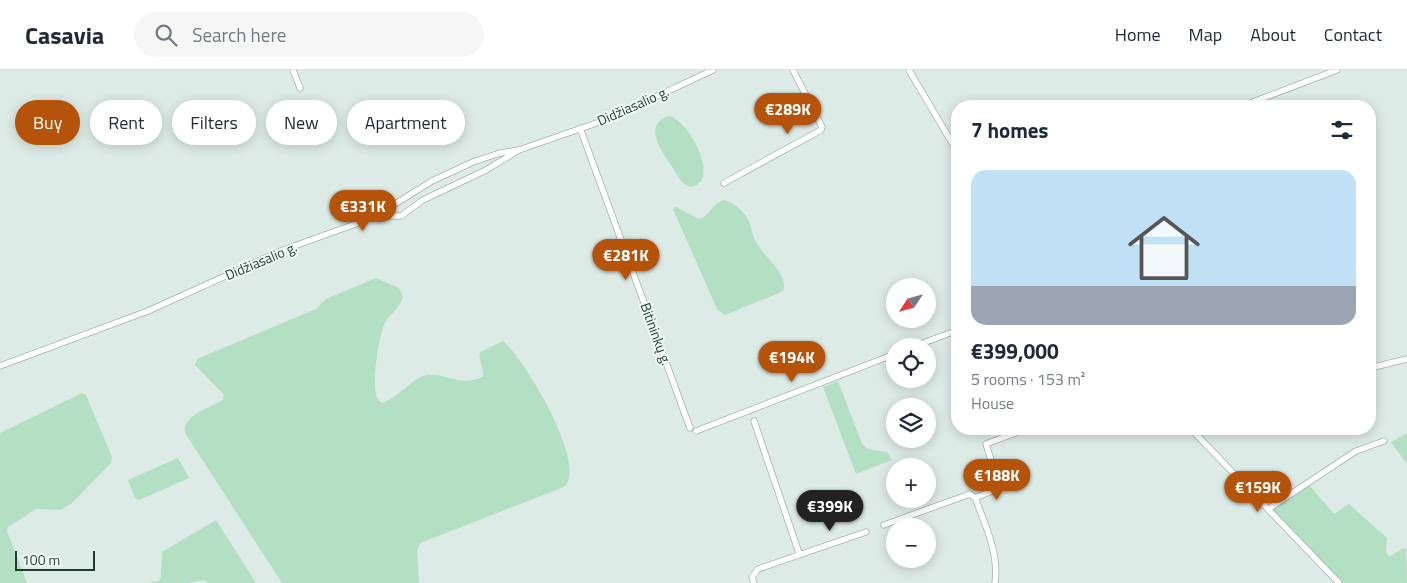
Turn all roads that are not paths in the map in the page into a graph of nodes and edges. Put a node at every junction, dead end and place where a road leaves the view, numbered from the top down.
1 (293, 70) edge
2 (713, 70) edge
3 (793, 70) edge
4 (909, 70) edge
5 (1337, 70) edge
6 (300, 88) dead end
7 (1258, 100) edge
8 (580, 128) junction
9 (951, 141) edge
10 (519, 150) junction
11 (724, 183) dead end
12 (382, 212) junction
13 (951, 333) edge
14 (936, 338) edge
15 (886, 357) edge
16 (1407, 359) edge
17 (0, 366) edge
18 (1376, 367) edge
19 (754, 421) dead end
20 (1010, 435) edge
21 (1201, 435) edge
22 (1384, 441) dead end
23 (976, 499) junction
24 (1268, 509) junction
25 (884, 524) dead end
26 (866, 532) dead end
27 (800, 553) junction
28 (754, 583) edge
29 (995, 583) edge
30 (1339, 583) edge

1 - 6 street
2 - 8 street, Didžiasalio g.
3 - 11 street
4 - 9 street
5 - 7 street
8 - 10 street, Didžiasalio g.
8 - 15 street, Bitininkų g.
10 - 12 street, Didžiasalio g.
10 - 12 street
12 - 17 street, Didžiasalio g.
13 - 14 street
16 - 18 street
19 - 27 street
20 - 23 street
21 - 24 street
22 - 24 street
23 - 25 street
23 - 29 street
24 - 30 street
26 - 27 street
27 - 28 street

